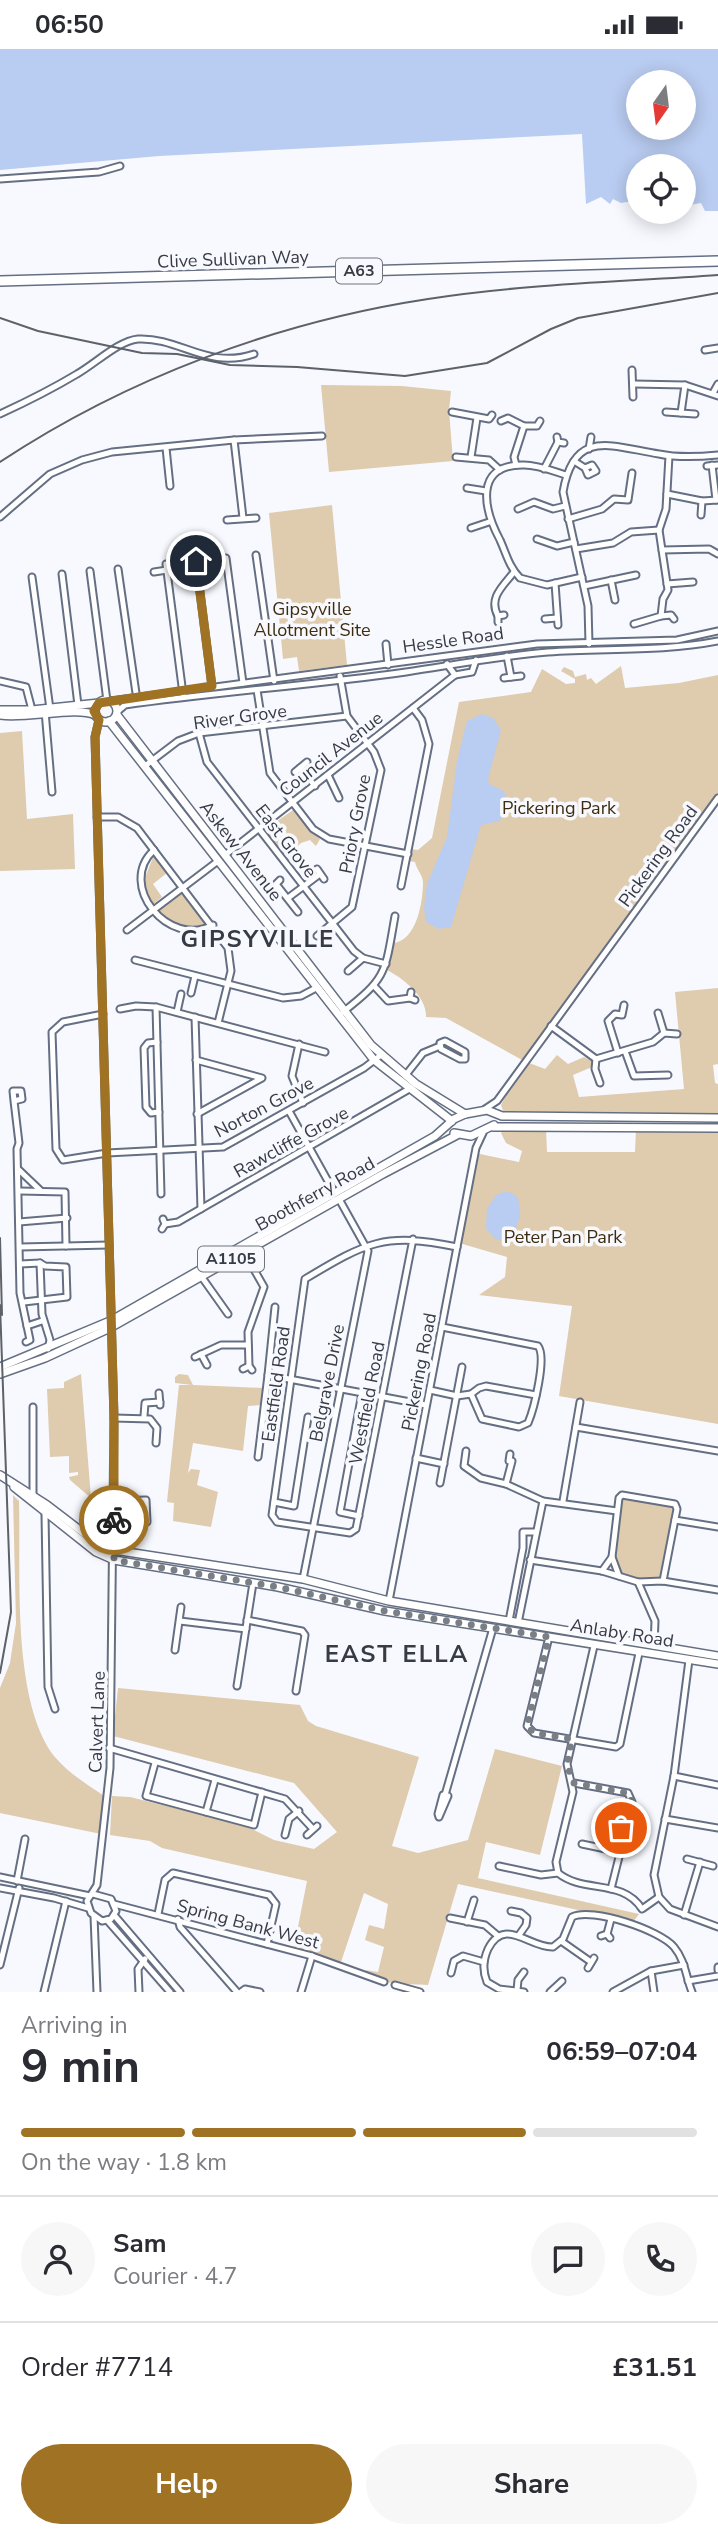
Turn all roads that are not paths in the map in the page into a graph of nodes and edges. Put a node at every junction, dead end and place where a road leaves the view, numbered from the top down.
1 (120, 166) dead end
2 (0, 179) edge
3 (718, 258) edge
4 (0, 279) edge
5 (718, 348) edge
6 (705, 350) dead end
7 (254, 354) dead end
8 (632, 370) dead end
9 (634, 384) junction
10 (718, 384) edge
11 (685, 385) junction
12 (715, 394) edge
13 (634, 397) dead end
14 (452, 412) dead end
15 (667, 412) dead end
16 (681, 413) junction
17 (0, 414) edge
18 (695, 414) dead end
19 (492, 415) dead end
20 (477, 418) junction
21 (501, 421) dead end
22 (540, 421) dead end
23 (524, 426) junction
24 (322, 436) dead end
25 (591, 437) dead end
26 (234, 440) junction
27 (559, 440) dead end
28 (166, 447) junction
29 (589, 449) junction
30 (669, 456) junction
31 (718, 456) edge
32 (456, 457) dead end
33 (471, 457) junction
34 (574, 461) junction
35 (516, 465) junction
36 (712, 465) edge
37 (585, 468) dead end
38 (544, 469) junction
39 (500, 470) junction
40 (632, 473) dead end
41 (566, 475) junction
42 (170, 486) dead end
43 (467, 488) dead end
44 (486, 491) junction
45 (667, 494) junction
46 (717, 500) edge
47 (702, 501) junction
48 (520, 505) dead end
49 (565, 506) junction
50 (701, 515) dead end
51 (0, 517) edge
52 (243, 518) junction
53 (256, 518) dead end
54 (568, 519) junction
55 (227, 520) dead end
56 (489, 523) junction
57 (471, 528) dead end
58 (659, 530) junction
59 (538, 542) dead end
60 (575, 545) junction
61 (662, 550) junction
62 (718, 554) edge
63 (256, 555) dead end
64 (226, 558) dead end
65 (196, 561) dead end
66 (631, 569) dead end
67 (90, 571) dead end
68 (154, 572) dead end
69 (514, 572) junction
70 (128, 573) dead end
71 (62, 574) dead end
72 (32, 577) dead end
73 (582, 577) junction
74 (611, 580) junction
75 (693, 582) dead end
76 (555, 583) junction
77 (667, 585) junction
78 (584, 586) junction
79 (615, 600) dead end
80 (661, 616) junction
81 (500, 618) dead end
82 (545, 619) dead end
83 (674, 619) dead end
84 (633, 624) dead end
85 (718, 631) edge
86 (718, 641) edge
87 (589, 643) junction
88 (386, 644) dead end
89 (629, 645) junction
90 (589, 651) junction
91 (474, 653) junction
92 (507, 656) junction
93 (446, 657) junction
94 (477, 662) junction
95 (388, 665) junction
96 (447, 665) junction
97 (340, 671) junction
98 (455, 675) junction
99 (521, 677) dead end
100 (274, 679) junction
101 (341, 679) junction
102 (0, 681) edge
103 (243, 683) junction
104 (212, 686) junction
105 (275, 688) junction
106 (257, 690) junction
107 (183, 694) junction
108 (213, 694) junction
109 (137, 700) junction
110 (105, 702) junction
111 (78, 705) junction
112 (413, 708) junction
113 (32, 710) junction
114 (0, 712) edge
115 (48, 712) junction
116 (117, 713) junction
117 (347, 716) junction
118 (97, 718) junction
119 (110, 721) junction
120 (261, 727) junction
121 (199, 733) junction
122 (367, 744) junction
123 (307, 762) dead end
124 (148, 764) junction
125 (328, 775) junction
126 (315, 786) junction
127 (52, 792) dead end
128 (718, 798) edge
129 (339, 799) dead end
130 (292, 803) junction
131 (97, 817) junction
132 (259, 829) junction
133 (366, 846) junction
134 (154, 850) junction
135 (408, 854) junction
136 (225, 855) junction
137 (218, 861) junction
138 (320, 874) dead end
139 (281, 880) dead end
140 (401, 886) dead end
141 (184, 887) junction
142 (304, 887) junction
143 (288, 898) junction
144 (153, 911) junction
145 (298, 912) dead end
146 (392, 920) dead end
147 (333, 924) junction
148 (212, 925) junction
149 (127, 930) dead end
150 (317, 936) dead end
151 (294, 953) junction
152 (363, 958) junction
153 (138, 963) dead end
154 (386, 964) junction
155 (348, 971) dead end
156 (195, 976) junction
157 (228, 983) junction
158 (375, 987) junction
159 (316, 988) junction
160 (192, 993) dead end
161 (181, 994) dead end
162 (412, 997) dead end
163 (624, 1005) dead end
164 (156, 1007) junction
165 (120, 1009) dead end
166 (658, 1011) dead end
167 (177, 1012) junction
168 (103, 1014) junction
169 (341, 1014) junction
170 (195, 1017) junction
171 (218, 1023) junction
172 (551, 1026) junction
173 (664, 1033) junction
174 (677, 1034) dead end
175 (157, 1042) junction
176 (299, 1044) junction
177 (440, 1046) junction
178 (317, 1050) junction
179 (625, 1051) junction
180 (325, 1052) dead end
181 (618, 1053) junction
182 (316, 1057) dead end
183 (378, 1057) junction
184 (596, 1059) junction
185 (195, 1060) junction
186 (669, 1075) dead end
187 (405, 1076) junction
188 (600, 1083) dead end
189 (413, 1087) junction
190 (14, 1101) dead end
191 (496, 1101) junction
192 (303, 1103) junction
193 (484, 1110) junction
194 (289, 1111) junction
195 (159, 1112) junction
196 (494, 1113) junction
197 (197, 1114) junction
198 (466, 1114) junction
199 (718, 1118) edge
200 (452, 1122) junction
201 (493, 1127) junction
202 (718, 1128) edge
203 (483, 1133) junction
204 (457, 1135) junction
205 (471, 1136) junction
206 (309, 1147) junction
207 (476, 1148) junction
208 (198, 1149) junction
209 (160, 1151) junction
210 (107, 1153) junction
211 (19, 1170) junction
212 (159, 1190) dead end
213 (20, 1191) junction
214 (41, 1191) junction
215 (337, 1196) junction
216 (201, 1209) junction
217 (67, 1218) junction
218 (19, 1222) junction
219 (163, 1224) dead end
220 (413, 1239) junction
221 (109, 1245) junction
222 (365, 1245) junction
223 (66, 1246) junction
224 (20, 1247) junction
225 (457, 1247) junction
226 (244, 1252) junction
227 (40, 1262) junction
228 (20, 1263) junction
229 (200, 1273) junction
230 (41, 1299) junction
231 (24, 1302) junction
232 (275, 1307) dead end
233 (228, 1314) dead end
234 (42, 1321) junction
235 (110, 1325) junction
236 (27, 1326) junction
237 (442, 1327) junction
238 (54, 1342) junction
239 (26, 1343) dead end
240 (248, 1345) junction
241 (207, 1365) dead end
242 (0, 1367) edge
243 (462, 1367) dead end
244 (248, 1368) dead end
245 (0, 1374) edge
246 (268, 1375) junction
247 (291, 1379) junction
248 (340, 1389) junction
249 (430, 1390) junction
250 (159, 1393) dead end
251 (362, 1393) junction
252 (471, 1394) junction
253 (536, 1395) junction
254 (457, 1396) junction
255 (382, 1397) junction
256 (580, 1402) dead end
257 (426, 1405) junction
258 (33, 1407) dead end
259 (144, 1416) junction
260 (308, 1417) dead end
261 (114, 1418) junction
262 (576, 1427) junction
263 (156, 1443) dead end
264 (466, 1451) dead end
265 (718, 1451) edge
266 (510, 1454) dead end
267 (258, 1457) dead end
268 (416, 1458) junction
269 (444, 1464) junction
270 (0, 1475) edge
271 (9, 1481) junction
272 (440, 1483) dead end
273 (506, 1484) junction
274 (33, 1495) junction
275 (113, 1501) junction
276 (543, 1501) junction
277 (562, 1501) junction
278 (274, 1502) junction
279 (617, 1511) junction
280 (45, 1514) junction
281 (359, 1516) junction
282 (675, 1520) junction
283 (147, 1522) dead end
284 (718, 1527) edge
285 (313, 1528) junction
286 (536, 1532) junction
287 (114, 1550) junction
288 (612, 1557) junction
289 (114, 1560) junction
290 (530, 1560) junction
291 (602, 1571) junction
292 (619, 1576) junction
293 (303, 1579) junction
294 (663, 1581) junction
295 (638, 1582) junction
296 (253, 1583) junction
297 (718, 1590) edge
298 (389, 1601) junction
299 (169, 1612) dead end
300 (247, 1620) junction
301 (180, 1621) junction
302 (509, 1621) junction
303 (518, 1623) junction
304 (493, 1628) junction
305 (246, 1629) junction
306 (549, 1637) junction
307 (594, 1646) junction
308 (654, 1646) junction
309 (175, 1650) dead end
310 (639, 1653) junction
311 (718, 1655) edge
312 (689, 1660) junction
313 (718, 1664) edge
314 (237, 1686) dead end
315 (296, 1691) dead end
316 (55, 1709) dead end
317 (572, 1739) junction
318 (109, 1748) junction
319 (155, 1763) junction
320 (674, 1776) junction
321 (215, 1780) junction
322 (574, 1783) junction
323 (718, 1785) edge
324 (262, 1792) junction
325 (445, 1795) dead end
326 (299, 1811) junction
327 (206, 1812) junction
328 (665, 1819) junction
329 (718, 1828) edge
330 (285, 1835) dead end
331 (307, 1835) dead end
332 (25, 1839) dead end
333 (585, 1846) dead end
334 (620, 1852) junction
335 (687, 1859) dead end
336 (699, 1862) junction
337 (713, 1865) dead end
338 (499, 1866) dead end
339 (558, 1873) junction
340 (0, 1877) edge
341 (19, 1881) junction
342 (97, 1885) junction
343 (0, 1888) edge
344 (611, 1889) junction
345 (19, 1891) junction
346 (92, 1895) junction
347 (105, 1895) junction
348 (659, 1897) junction
349 (474, 1899) dead end
350 (66, 1901) junction
351 (114, 1904) junction
352 (471, 1907) junction
353 (88, 1908) junction
354 (128, 1908) junction
355 (478, 1909) dead end
356 (511, 1911) dead end
357 (115, 1913) junction
358 (158, 1914) junction
359 (684, 1915) junction
360 (94, 1916) junction
361 (450, 1918) dead end
362 (178, 1919) junction
363 (611, 1919) junction
364 (104, 1921) junction
365 (467, 1922) junction
366 (718, 1927) edge
367 (94, 1929) junction
368 (519, 1935) junction
369 (498, 1936) junction
370 (606, 1936) dead end
371 (561, 1941) junction
372 (267, 1944) junction
373 (149, 1955) junction
374 (312, 1956) junction
375 (143, 1961) junction
376 (484, 1962) junction
377 (591, 1963) dead end
378 (0, 1965) edge
379 (684, 1965) junction
380 (651, 1971) junction
381 (524, 1972) dead end
382 (451, 1973) dead end
383 (718, 1976) edge
384 (562, 1981) dead end
385 (688, 1981) junction
386 (384, 1982) dead end
387 (395, 1985) dead end
388 (231, 1986) junction
389 (520, 1991) edge
390 (44, 1992) edge
391 (97, 1992) edge
392 (139, 1992) edge
393 (170, 1992) edge
394 (180, 1992) edge
395 (224, 1992) edge
396 (239, 1992) edge
397 (260, 1992) edge
398 (301, 1992) edge
399 (418, 1992) edge
400 (550, 1992) edge
401 (613, 1992) edge
402 (654, 1992) edge
403 (692, 1992) edge

1 - 2 street
3 - 4 highway, Clive Sullivan Way / A63
5 - 6 street
7 - 17 street
8 - 9 street
9 - 11 street
9 - 13 street
10 - 12 street
11 - 12 street
11 - 16 street
14 - 20 street
15 - 16 street
16 - 18 street
19 - 20 street
20 - 33 street
21 - 23 street
22 - 23 street
23 - 35 street
24 - 26 street
25 - 29 street
26 - 28 street
26 - 52 street
27 - 38 street
28 - 42 street
28 - 51 street
29 - 30 street
29 - 34 street
30 - 31 street
30 - 45 street
32 - 33 street
33 - 39 street
34 - 37 street
34 - 41 street
35 - 38 street
35 - 39 street
36 - 46 street
38 - 41 street
39 - 44 street
40 - 54 street
41 - 49 street
43 - 44 street
44 - 56 street
45 - 47 street
45 - 58 street
46 - 47 street
47 - 50 street
48 - 49 street
49 - 54 street
52 - 53 street
52 - 55 street
54 - 60 street
56 - 57 street
56 - 69 street
58 - 60 street
58 - 61 street
59 - 60 street
60 - 73 street
61 - 62 street
61 - 77 street
63 - 100 street
64 - 103 street
65 - 104 street
66 - 74 street
67 - 110 street
68 - 107 street
69 - 76 street
69 - 81 street
70 - 109 street
71 - 111 street
72 - 115 street
73 - 76 street
73 - 78 street
74 - 78 street
74 - 79 street
75 - 77 street
76 - 82 street
77 - 80 street
78 - 87 street
80 - 83 street
80 - 84 street
85 - 89 street, Hessle Road
86 - 89 street, Hessle Road
87 - 89 street, Hessle Road
87 - 90 street
87 - 91 street, Hessle Road
88 - 95 street
89 - 90 street, Hessle Road
90 - 92 street, Hessle Road
91 - 93 street, Hessle Road
91 - 94 street
92 - 94 street, Hessle Road
92 - 99 street
93 - 95 street, Hessle Road
93 - 96 street
94 - 96 street, Hessle Road
94 - 98 street, Council Avenue
95 - 97 street, Hessle Road
96 - 98 street
96 - 101 street, Hessle Road
97 - 100 street, Hessle Road
97 - 101 street, Priory Grove
98 - 112 street, Council Avenue
100 - 103 street, Hessle Road
100 - 105 street
101 - 105 street, Hessle Road
101 - 117 street, Priory Grove
102 - 113 street
103 - 104 street, Hessle Road
104 - 107 street, Hessle Road
104 - 108 street
105 - 106 street, Hessle Road
106 - 108 street, Hessle Road
106 - 120 street
107 - 108 street, Hessle Road
107 - 109 street, Hessle Road
109 - 110 street, Hessle Road
109 - 116 street, Hessle Road
110 - 111 main road, Hessle Road
110 - 116 main road, Askew Avenue
110 - 118 main road
111 - 115 main road, Hessle Road
112 - 122 street, Council Avenue
112 - 135 street
113 - 114 main road, Hessle Road
113 - 115 main road, Hessle Road
114 - 115 main road, Hessle Road
115 - 118 main road, Hessle Road
115 - 127 street
116 - 119 main road
116 - 124 main road, Askew Avenue
117 - 120 street, River Grove
117 - 122 street, Priory Grove
118 - 119 main road, Hessle Road
118 - 131 street, Calvert Lane
119 - 124 main road, Askew Avenue
120 - 121 street, River Grove
120 - 130 street
121 - 124 street, River Grove
121 - 132 street, East Grove
122 - 125 street, Council Avenue
122 - 133 street, Priory Grove
123 - 126 street
124 - 136 main road, Askew Avenue
124 - 137 main road, Askew Avenue
125 - 126 street, Council Avenue
125 - 129 street
126 - 130 street, Council Avenue
128 - 172 street, Pickering Road
130 - 132 street, Council Avenue
130 - 133 street
131 - 134 street
131 - 168 street, Calvert Lane
132 - 136 street, Council Avenue
132 - 142 street, East Grove
133 - 135 street
133 - 147 street, Priory Grove
134 - 141 street
134 - 144 street
135 - 140 street
136 - 151 main road, Askew Avenue
137 - 141 street
137 - 151 main road, Askew Avenue
138 - 142 street
139 - 143 street
141 - 144 street
141 - 148 street
142 - 143 street
142 - 147 street, East Grove
143 - 145 street
144 - 148 street
144 - 149 street
146 - 154 street
147 - 150 street, Priory Grove
147 - 152 street, East Grove
148 - 157 street
151 - 159 main road, Askew Avenue
151 - 169 main road, Askew Avenue
152 - 154 street
152 - 155 street
153 - 156 street
154 - 158 street
156 - 157 street
156 - 160 street
157 - 159 street
157 - 171 street
158 - 162 street
158 - 169 street
159 - 169 main road, Askew Avenue
161 - 167 street
163 - 181 street
164 - 165 street
164 - 167 street
164 - 175 street
166 - 173 street
167 - 170 street
168 - 210 street, Calvert Lane
168 - 210 street, Norton Grove
169 - 183 main road, Askew Avenue
170 - 171 street
170 - 185 street
171 - 176 street
172 - 184 street
172 - 191 street, Pickering Road
173 - 174 street
173 - 179 street
175 - 195 street
175 - 195 street
176 - 178 street
176 - 192 street
177 - 177 street
177 - 187 street
178 - 180 street
178 - 182 street
179 - 181 street
179 - 186 street
181 - 184 street
183 - 187 main road, Askew Avenue
183 - 189 main road, Askew Avenue
183 - 192 street, Norton Grove
184 - 188 street
185 - 197 street
185 - 197 street
187 - 189 main road, Askew Avenue
189 - 198 main road, Askew Avenue
189 - 200 main road, Askew Avenue
189 - 206 street, Rawcliffe Grove
190 - 211 street
191 - 193 street, Pickering Road
191 - 196 street, Pickering Road
192 - 194 street, Norton Grove
193 - 196 main road, A1105
193 - 198 main road, A1105
194 - 206 street
194 - 208 street, Norton Grove
195 - 209 street
196 - 199 main road, A1105
196 - 201 main road
197 - 208 street
198 - 200 main road, A1105
200 - 204 main road
200 - 215 main road, Boothferry Road / A1105
201 - 202 main road
201 - 203 main road
203 - 205 main road
203 - 207 street, Pickering Road
204 - 205 main road
204 - 215 main road, Boothferry Road / A1105
205 - 207 street
206 - 215 street
206 - 216 street, Rawcliffe Grove
207 - 225 street, Pickering Road
208 - 209 street, Norton Grove
208 - 216 street
209 - 210 street, Norton Grove
209 - 212 street
210 - 221 street, Calvert Lane
211 - 213 street
211 - 214 street
213 - 214 street
213 - 218 street
214 - 217 street
215 - 222 street
215 - 226 main road, Boothferry Road / A1105
215 - 229 main road, Boothferry Road / A1105
216 - 219 street, Rawcliffe Grove
217 - 218 street
217 - 223 street
218 - 224 street
220 - 222 street
220 - 225 street
220 - 255 street, Westfield Road
221 - 223 street
221 - 235 street, Calvert Lane
222 - 247 street, Eastfield Road
222 - 248 street, Belgrave Drive
223 - 224 street
224 - 228 street
225 - 237 street, Pickering Road
226 - 229 main road, Boothferry Road / A1105
226 - 240 street
227 - 228 street
227 - 230 street
227 - 230 street
228 - 231 street
229 - 233 street
229 - 235 main road, Boothferry Road / A1105
230 - 231 street
230 - 234 street
231 - 236 street
232 - 246 street
234 - 236 street
234 - 238 street
235 - 238 main road, Boothferry Road / A1105
235 - 245 main road, Boothferry Road / A1105
235 - 261 street, Calvert Lane
236 - 239 street
237 - 249 street, Pickering Road
237 - 253 street
238 - 242 main road, Boothferry Road / A1105
240 - 241 street
240 - 244 street
243 - 254 street
246 - 247 street
246 - 267 street
247 - 248 street
247 - 278 street, Eastfield Road
248 - 251 street
248 - 285 street, Belgrave Drive
249 - 254 street
249 - 257 street, Pickering Road
250 - 259 street
251 - 255 street
251 - 281 street
252 - 253 street
252 - 253 street
252 - 254 street
254 - 269 street
255 - 257 street
255 - 281 street, Westfield Road
256 - 262 street
257 - 268 street, Pickering Road
258 - 274 street
259 - 261 street
259 - 263 street
260 - 278 street
261 - 275 street, Calvert Lane
262 - 265 street
262 - 277 street
264 - 273 street
266 - 273 street
268 - 269 street
268 - 298 street, Pickering Road
269 - 272 street
270 - 271 main road, Anlaby Road
271 - 274 main road, Anlaby Road
271 - 280 main road, Anlaby Road
273 - 276 street
274 - 287 main road, Anlaby Road
275 - 283 street
275 - 287 street, Calvert Lane
276 - 277 street
276 - 286 street
277 - 279 street
278 - 285 street
279 - 282 street
279 - 288 street
280 - 289 main road, Anlaby Road
280 - 316 street
281 - 285 street
282 - 284 street
282 - 294 street
285 - 293 street, Belgrave Drive
286 - 290 street
286 - 302 street
287 - 289 street, Calvert Lane
287 - 293 main road, Anlaby Road
288 - 291 street
288 - 292 street
289 - 296 main road, Anlaby Road
289 - 318 street, Calvert Lane
290 - 291 street
290 - 303 street
291 - 292 street
292 - 295 street
293 - 298 main road, Anlaby Road
294 - 295 street
294 - 297 street
295 - 308 street
296 - 300 street
296 - 304 main road, Anlaby Road
298 - 302 main road, Anlaby Road
299 - 301 street
300 - 305 street
300 - 315 street
301 - 305 street
301 - 309 street
302 - 303 main road, Anlaby Road
303 - 308 main road, Anlaby Road
304 - 306 main road, Anlaby Road
304 - 325 street
305 - 314 street
306 - 307 main road, Anlaby Road
306 - 317 street
307 - 310 main road, Anlaby Road
307 - 317 street
308 - 311 main road, Anlaby Road
310 - 312 main road, Anlaby Road
310 - 317 street
312 - 313 main road, Anlaby Road
312 - 320 street
317 - 322 street
318 - 319 street
318 - 342 street, Calvert Lane
319 - 321 street
319 - 327 street
320 - 323 street
320 - 328 street
321 - 324 street
321 - 327 street
322 - 334 street
322 - 339 street
324 - 326 street
324 - 327 street
326 - 330 street
326 - 331 street
328 - 329 street
328 - 348 street
332 - 341 street
333 - 334 street
334 - 344 street
335 - 336 street
336 - 337 street
336 - 359 street
338 - 339 street
339 - 344 street
340 - 341 street
341 - 345 street
341 - 346 street
342 - 346 street, Calvert Lane
342 - 347 street
343 - 345 street
344 - 348 street
345 - 350 street
345 - 378 street
346 - 347 street
346 - 353 street
347 - 351 street
348 - 359 street
349 - 352 street
350 - 353 street
350 - 390 street
351 - 354 street, Spring Bank West
351 - 357 street
352 - 355 street
352 - 365 street
353 - 360 street
354 - 357 street, Spring Bank West
354 - 358 street, Spring Bank West
356 - 368 street
357 - 364 street
357 - 373 street
358 - 362 street, Spring Bank West
358 - 372 street
359 - 366 street
360 - 364 street
360 - 367 street
361 - 365 street
362 - 372 street, Spring Bank West
362 - 388 street
363 - 370 street
363 - 371 street
363 - 379 street
364 - 367 street
364 - 375 street
365 - 369 street
367 - 391 street
368 - 369 street
368 - 371 street
369 - 376 street
371 - 377 street
372 - 374 street, Spring Bank West
373 - 375 street
373 - 394 street
374 - 386 street, Spring Bank West
374 - 398 street
375 - 392 street
375 - 393 street
376 - 382 street
376 - 389 street
379 - 380 street
379 - 385 street
380 - 401 street
380 - 402 street
381 - 389 street
383 - 385 street
384 - 400 street
385 - 403 street
387 - 399 street
388 - 395 street
388 - 396 street
396 - 397 street

